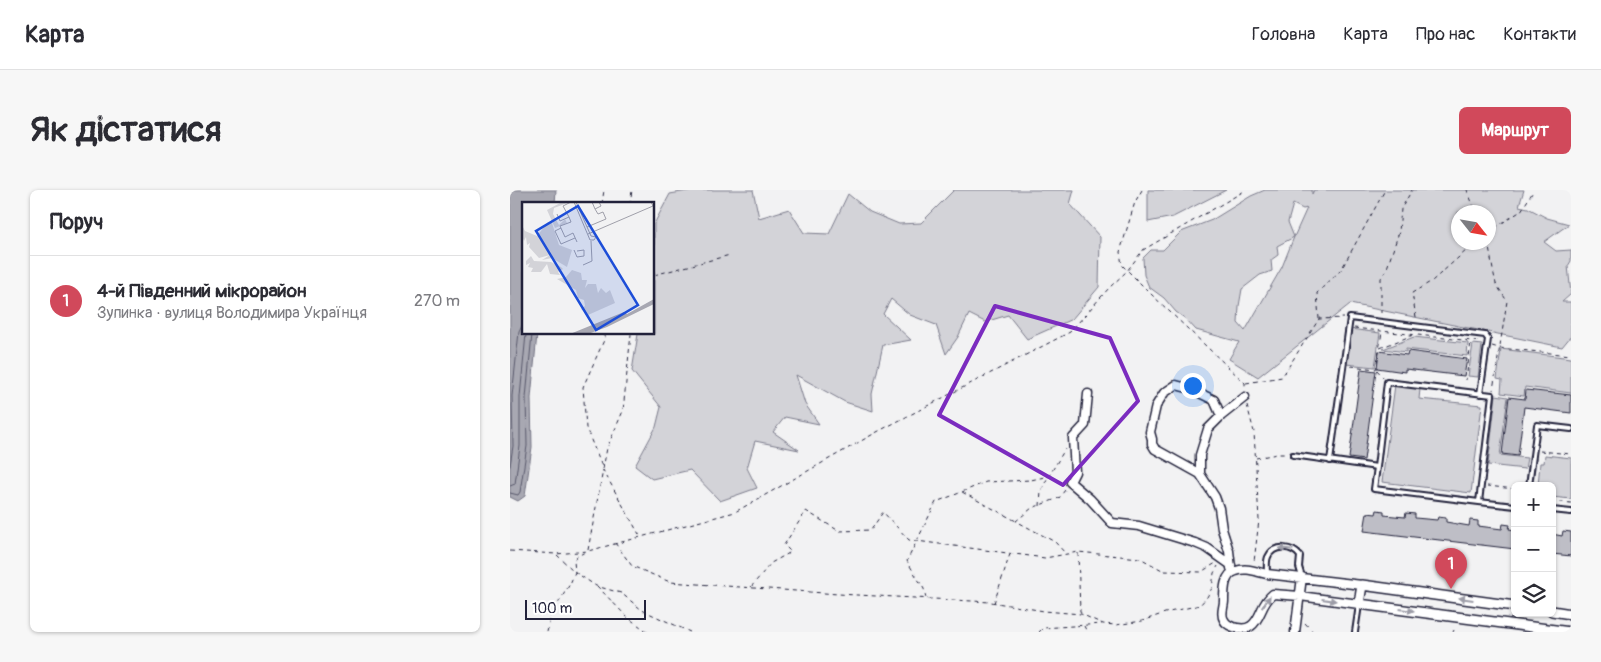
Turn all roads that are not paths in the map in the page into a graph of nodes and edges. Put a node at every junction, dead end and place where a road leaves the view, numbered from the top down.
1 (1088, 394) dead end
2 (1480, 394) junction
3 (1245, 398) dead end
4 (1221, 416) junction
5 (1571, 429) edge
6 (1293, 455) road end
7 (1330, 461) junction
8 (1377, 467) junction
9 (1200, 474) junction
10 (1530, 482) edge
11 (1479, 502) junction
12 (1511, 506) edge
13 (1556, 510) edge
14 (1571, 512) edge
15 (1231, 569) junction
16 (1267, 574) junction
17 (1302, 578) junction
18 (1362, 585) junction
19 (1300, 596) junction
20 (1359, 604) junction
21 (1511, 605) edge
22 (1556, 612) edge
23 (1571, 614) edge
24 (1296, 632) edge
25 (1355, 632) edge
26 (1570, 632) edge

1 - 15 street
2 - 7 lane
2 - 8 lane
2 - 11 lane
3 - 4 street
4 - 9 street
4 - 9 street
5 - 10 lane
6 - 7 lane
7 - 8 lane
8 - 11 lane
9 - 15 street
11 - 12 lane
13 - 14 lane
15 - 16 street
15 -> 19 street
16 - 17 street
17 -> 16 lane
17 - 18 street
17 - 19 street
18 - 20 street
21 -> 18 street
19 -> 20 street
19 - 24 street
20 - 25 lane
20 -> 26 street
22 - 23 street

